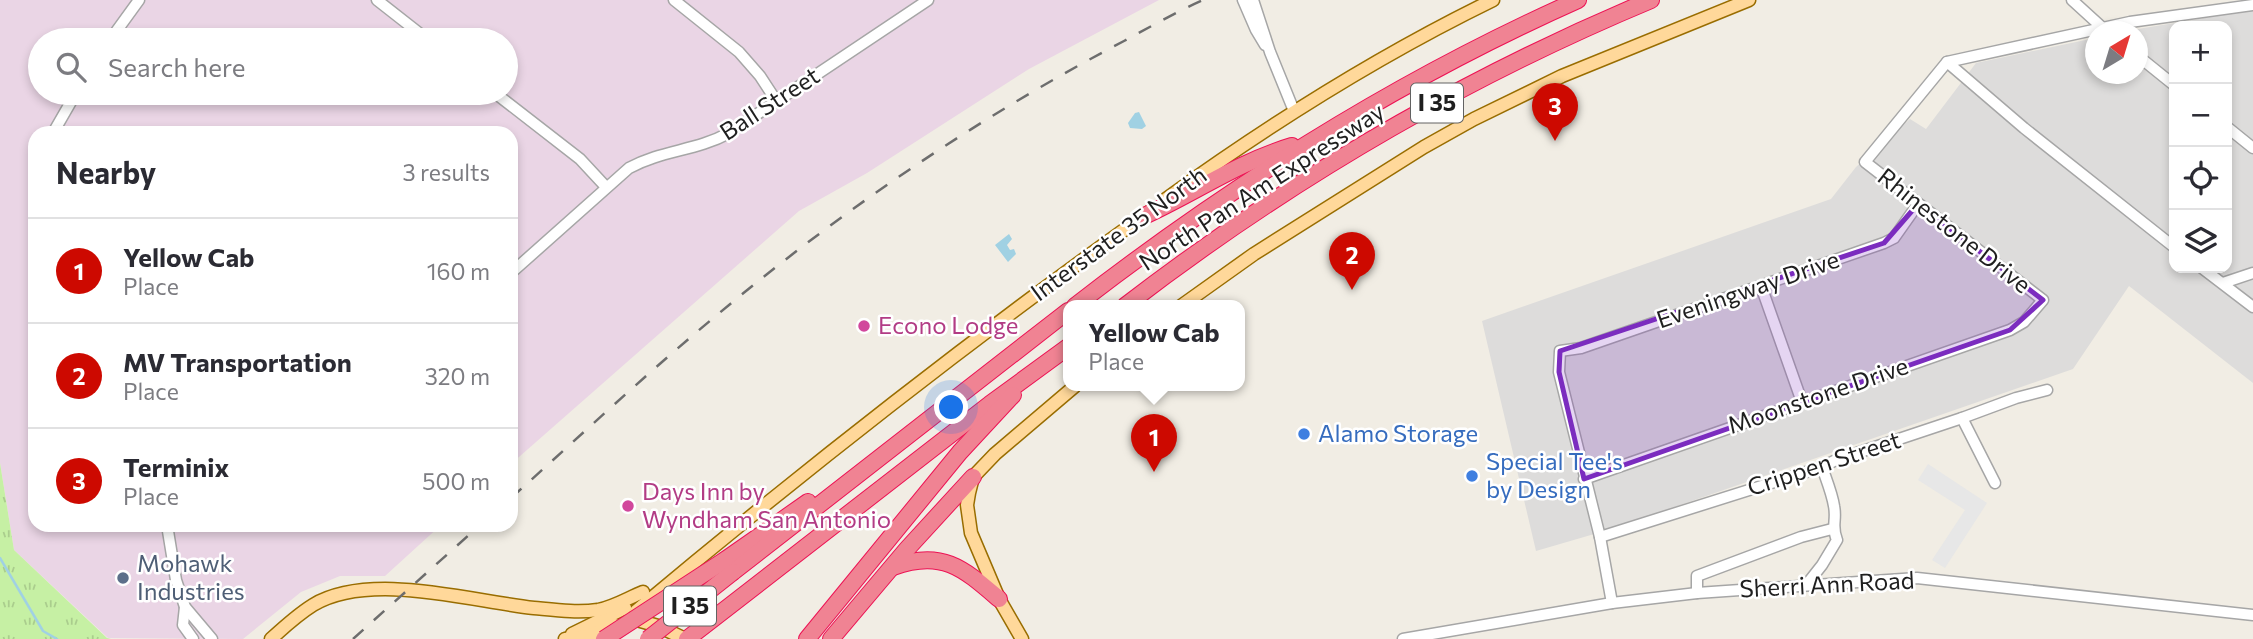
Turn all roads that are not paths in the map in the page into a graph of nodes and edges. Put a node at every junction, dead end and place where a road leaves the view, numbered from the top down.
1 (139, 0) edge
2 (377, 0) edge
3 (674, 0) edge
4 (928, 0) edge
5 (1243, 0) edge
6 (1253, 0) edge
7 (1493, 0) edge
8 (1578, 0) edge
9 (1651, 0) edge
10 (1749, 0) edge
11 (2072, 0) edge
12 (2253, 5) edge
13 (2094, 21) edge
14 (2148, 23) edge
15 (119, 28) edge
16 (413, 28) edge
17 (2085, 34) edge
18 (1270, 52) junction
19 (1947, 62) junction
20 (2148, 65) edge
21 (2173, 84) edge
22 (777, 102) junction
23 (69, 105) edge
24 (510, 105) edge
25 (1294, 111) junction
26 (57, 126) edge
27 (2232, 131) edge
28 (1311, 141) junction
29 (2253, 148) edge
30 (606, 187) junction
31 (1918, 204) junction
32 (1142, 216) junction
33 (2169, 243) edge
34 (518, 267) edge
35 (2209, 273) edge
36 (2253, 274) edge
37 (2223, 283) junction
38 (1761, 286) junction
39 (1083, 300) edge
40 (1133, 300) edge
41 (1189, 300) edge
42 (2043, 300) joint
43 (2253, 307) edge
44 (1063, 315) edge
45 (1063, 351) edge
46 (1028, 377) junction
47 (2047, 390) dead end
48 (1069, 391) edge
49 (1802, 402) junction
50 (1962, 418) junction
51 (1822, 467) junction
52 (973, 477) junction
53 (1584, 479) junction
54 (1995, 483) dead end
55 (736, 527) junction
56 (1832, 530) junction
57 (168, 532) edge
58 (1600, 537) junction
59 (729, 566) junction
60 (891, 568) junction
61 (1807, 584) junction
62 (643, 592) junction
63 (1697, 593) junction
64 (999, 598) junction
65 (1612, 603) junction
66 (185, 607) junction
67 (2253, 615) edge
68 (628, 617) junction
69 (684, 638) edge
70 (193, 639) edge
71 (212, 639) edge
72 (271, 639) edge
73 (563, 639) edge
74 (604, 639) edge
75 (648, 639) edge
76 (807, 639) edge
77 (831, 639) edge
78 (1023, 639) edge
79 (1403, 639) edge

1 - 15 street
2 - 16 street
3 - 22 street
4 - 22 street, Ball Street
5 - 18 street
6 - 18 street
7 - 25 main road, Interstate 35 North
8 - 28 highway, North Pan Am Expressway / I 35
9 - 40 highway, North Pan Am Expressway / I 35
10 - 41 main road
11 - 13 street
12 - 14 street
17 - 19 street
18 - 25 street
19 - 31 street, Rhinestone Drive
19 - 33 street
20 - 21 street
22 - 30 street, Ball Street
23 - 26 street
24 - 30 street
25 - 32 main road, Interstate 35 North
27 - 29 street
28 - 32 highway
28 - 39 highway, North Pan Am Expressway / I 35
30 - 34 street, Ball Street
31 - 38 street, Eveningway Drive
31 - 42 street, Rhinestone Drive
32 - 55 main road, Interstate 35 North
35 - 37 street
36 - 37 street
37 - 43 street
38 - 49 street
38 - 53 street, Eveningway Drive
42 - 49 street, Moonstone Drive
44 - 59 highway, I 35
45 - 46 highway, I 35
46 - 69 highway, I 35
46 - 76 highway
47 - 50 street, Crippen Street
48 - 52 main road
49 - 53 street, Moonstone Drive
50 - 51 street, Crippen Street
50 - 54 street
51 - 56 street
51 - 58 street, Crippen Street
52 - 60 highway
52 - 64 main road
53 - 58 street
55 - 62 main road, Interstate 35 North
55 - 68 main road, Interstate 35 North
56 - 61 street
56 - 63 street
57 - 66 street
58 - 65 street
59 - 74 highway, bridge
59 - 75 highway, I 35, bridge
60 - 64 highway
60 - 77 highway
61 - 63 street, Sherri Ann Road
61 - 67 street, Sherri Ann Road
62 - 72 main road
62 - 73 main road, Interstate 35 North
63 - 65 street, Sherri Ann Road
64 - 78 main road
65 - 79 street, Sherri Ann Road
66 - 70 street
66 - 71 street
68 - 69 main road
68 - 73 main road, Interstate 35 North

